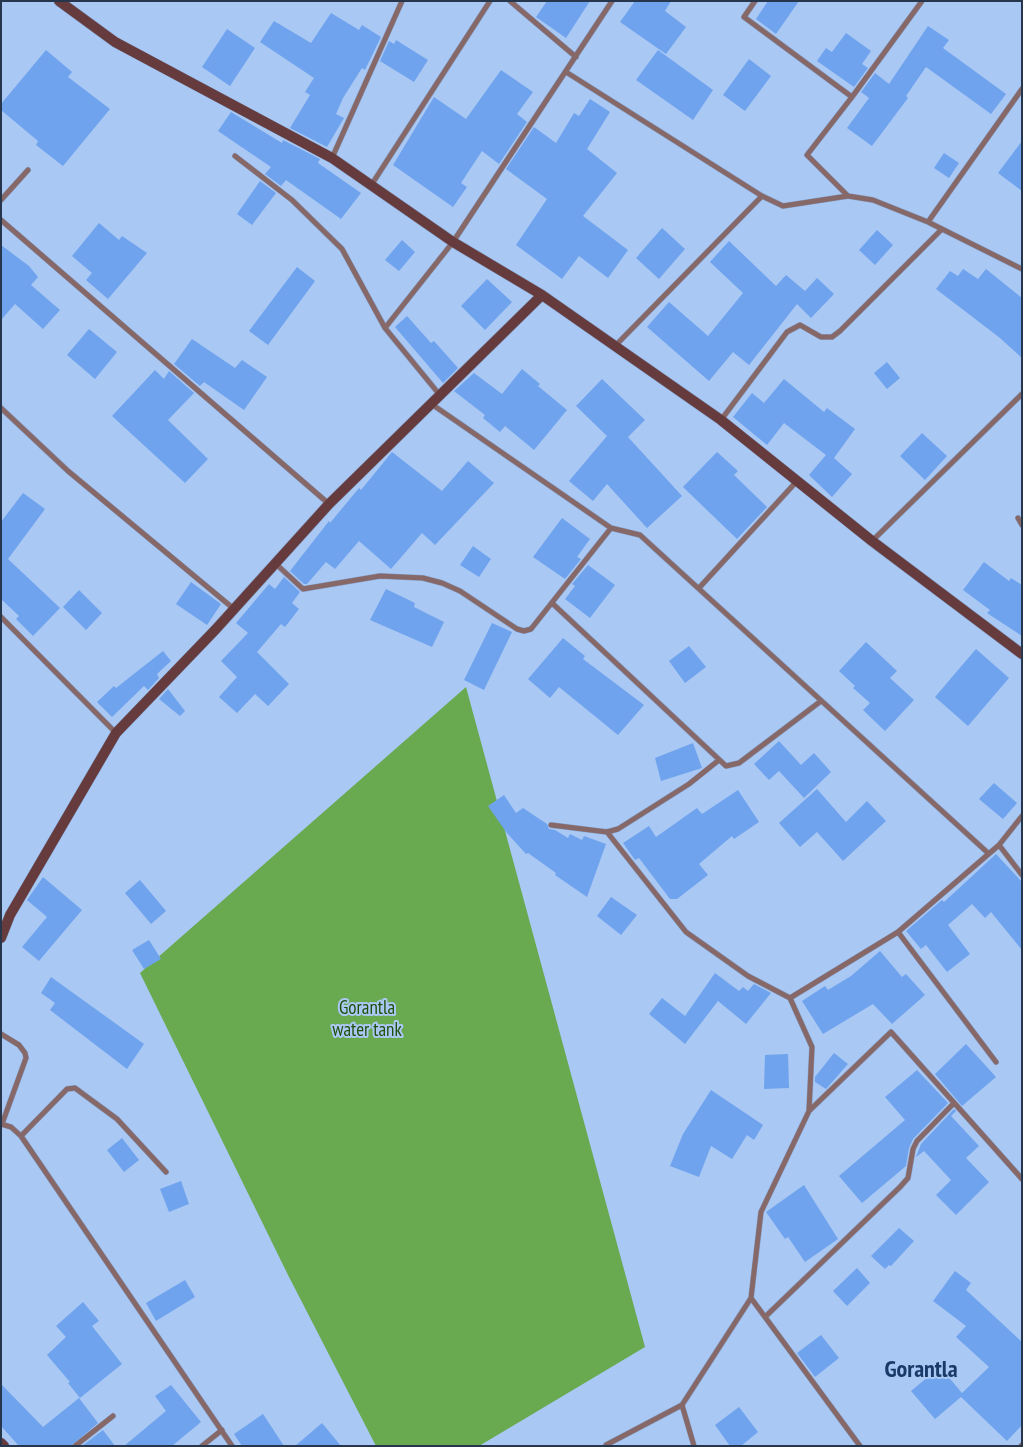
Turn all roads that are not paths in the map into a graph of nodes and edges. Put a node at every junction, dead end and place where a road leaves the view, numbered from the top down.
1 (59, 1) edge
2 (402, 1) edge
3 (490, 1) edge
4 (510, 1) edge
5 (612, 1) edge
6 (755, 1) edge
7 (922, 1) edge
8 (576, 57) junction
9 (566, 72) junction
10 (1022, 89) edge
11 (852, 97) junction
12 (235, 156) dead end
13 (332, 158) junction
14 (28, 170) dead end
15 (372, 184) junction
16 (762, 196) junction
17 (848, 196) junction
18 (1, 200) edge
19 (1, 220) edge
20 (928, 222) junction
21 (942, 229) junction
22 (453, 242) junction
23 (1022, 269) edge
24 (542, 295) junction
25 (385, 328) junction
26 (616, 346) junction
27 (439, 394) junction
28 (1022, 394) edge
29 (430, 403) junction
30 (1, 408) edge
31 (721, 420) junction
32 (797, 481) junction
33 (329, 504) junction
34 (1018, 518) dead end
35 (1022, 525) edge
36 (611, 528) junction
37 (872, 541) junction
38 (275, 563) junction
39 (699, 588) junction
40 (552, 603) junction
41 (234, 609) junction
42 (1, 617) edge
43 (1022, 654) edge
44 (822, 701) junction
45 (116, 733) junction
46 (719, 760) junction
47 (1022, 816) edge
48 (551, 825) dead end
49 (607, 832) junction
50 (999, 845) junction
51 (988, 853) junction
52 (1022, 875) edge
53 (898, 932) junction
54 (1, 938) edge
55 (790, 998) junction
56 (1, 1034) edge
57 (996, 1062) dead end
58 (954, 1103) junction
59 (809, 1111) junction
60 (2, 1124) edge
61 (21, 1136) junction
62 (166, 1172) dead end
63 (1022, 1179) edge
64 (751, 1298) junction
65 (765, 1317) junction
66 (682, 1405) junction
67 (113, 1416) dead end
68 (222, 1430) junction
69 (1, 1443) edge
70 (606, 1445) edge
71 (4, 1446) edge
72 (75, 1446) edge
73 (202, 1446) edge
74 (232, 1446) edge
75 (694, 1446) edge
76 (860, 1446) edge

1 - 13 street
2 - 13 street
3 - 15 street
4 - 8 street
5 - 8 street
6 - 11 street
7 - 11 street
8 - 9 street
9 - 16 street
9 - 22 street
10 - 20 street
11 - 17 street
12 - 25 street
13 - 15 street
14 - 18 street
15 - 22 street
16 - 17 street
16 - 26 street
17 - 20 street
19 - 33 street
20 - 21 street
21 - 23 street
21 - 31 street
22 - 24 street
22 - 25 street
24 - 26 street
24 - 27 street
25 - 27 street
26 - 31 street
27 - 29 street
28 - 37 street
29 - 33 street
29 - 36 street
30 - 41 street
31 - 32 street
32 - 37 street
32 - 39 street
33 - 38 street
34 - 35 street
36 - 39 street
36 - 40 street
37 - 43 street
38 - 40 street
38 - 41 street
39 - 44 street
40 - 46 street
41 - 45 street
42 - 45 street
44 - 46 street
44 - 51 street
45 - 54 street
46 - 49 street
47 - 50 street
48 - 49 street
49 - 55 street
50 - 51 street
50 - 52 street
51 - 53 street
53 - 55 street
53 - 57 street
55 - 59 street
56 - 60 street
58 - 59 street
58 - 63 street
58 - 65 street
59 - 64 street
60 - 61 street
61 - 62 street
61 - 68 street
64 - 65 street
64 - 66 street
65 - 76 street
66 - 70 street
66 - 75 street
67 - 72 street
68 - 73 street
68 - 74 street
69 - 71 street

